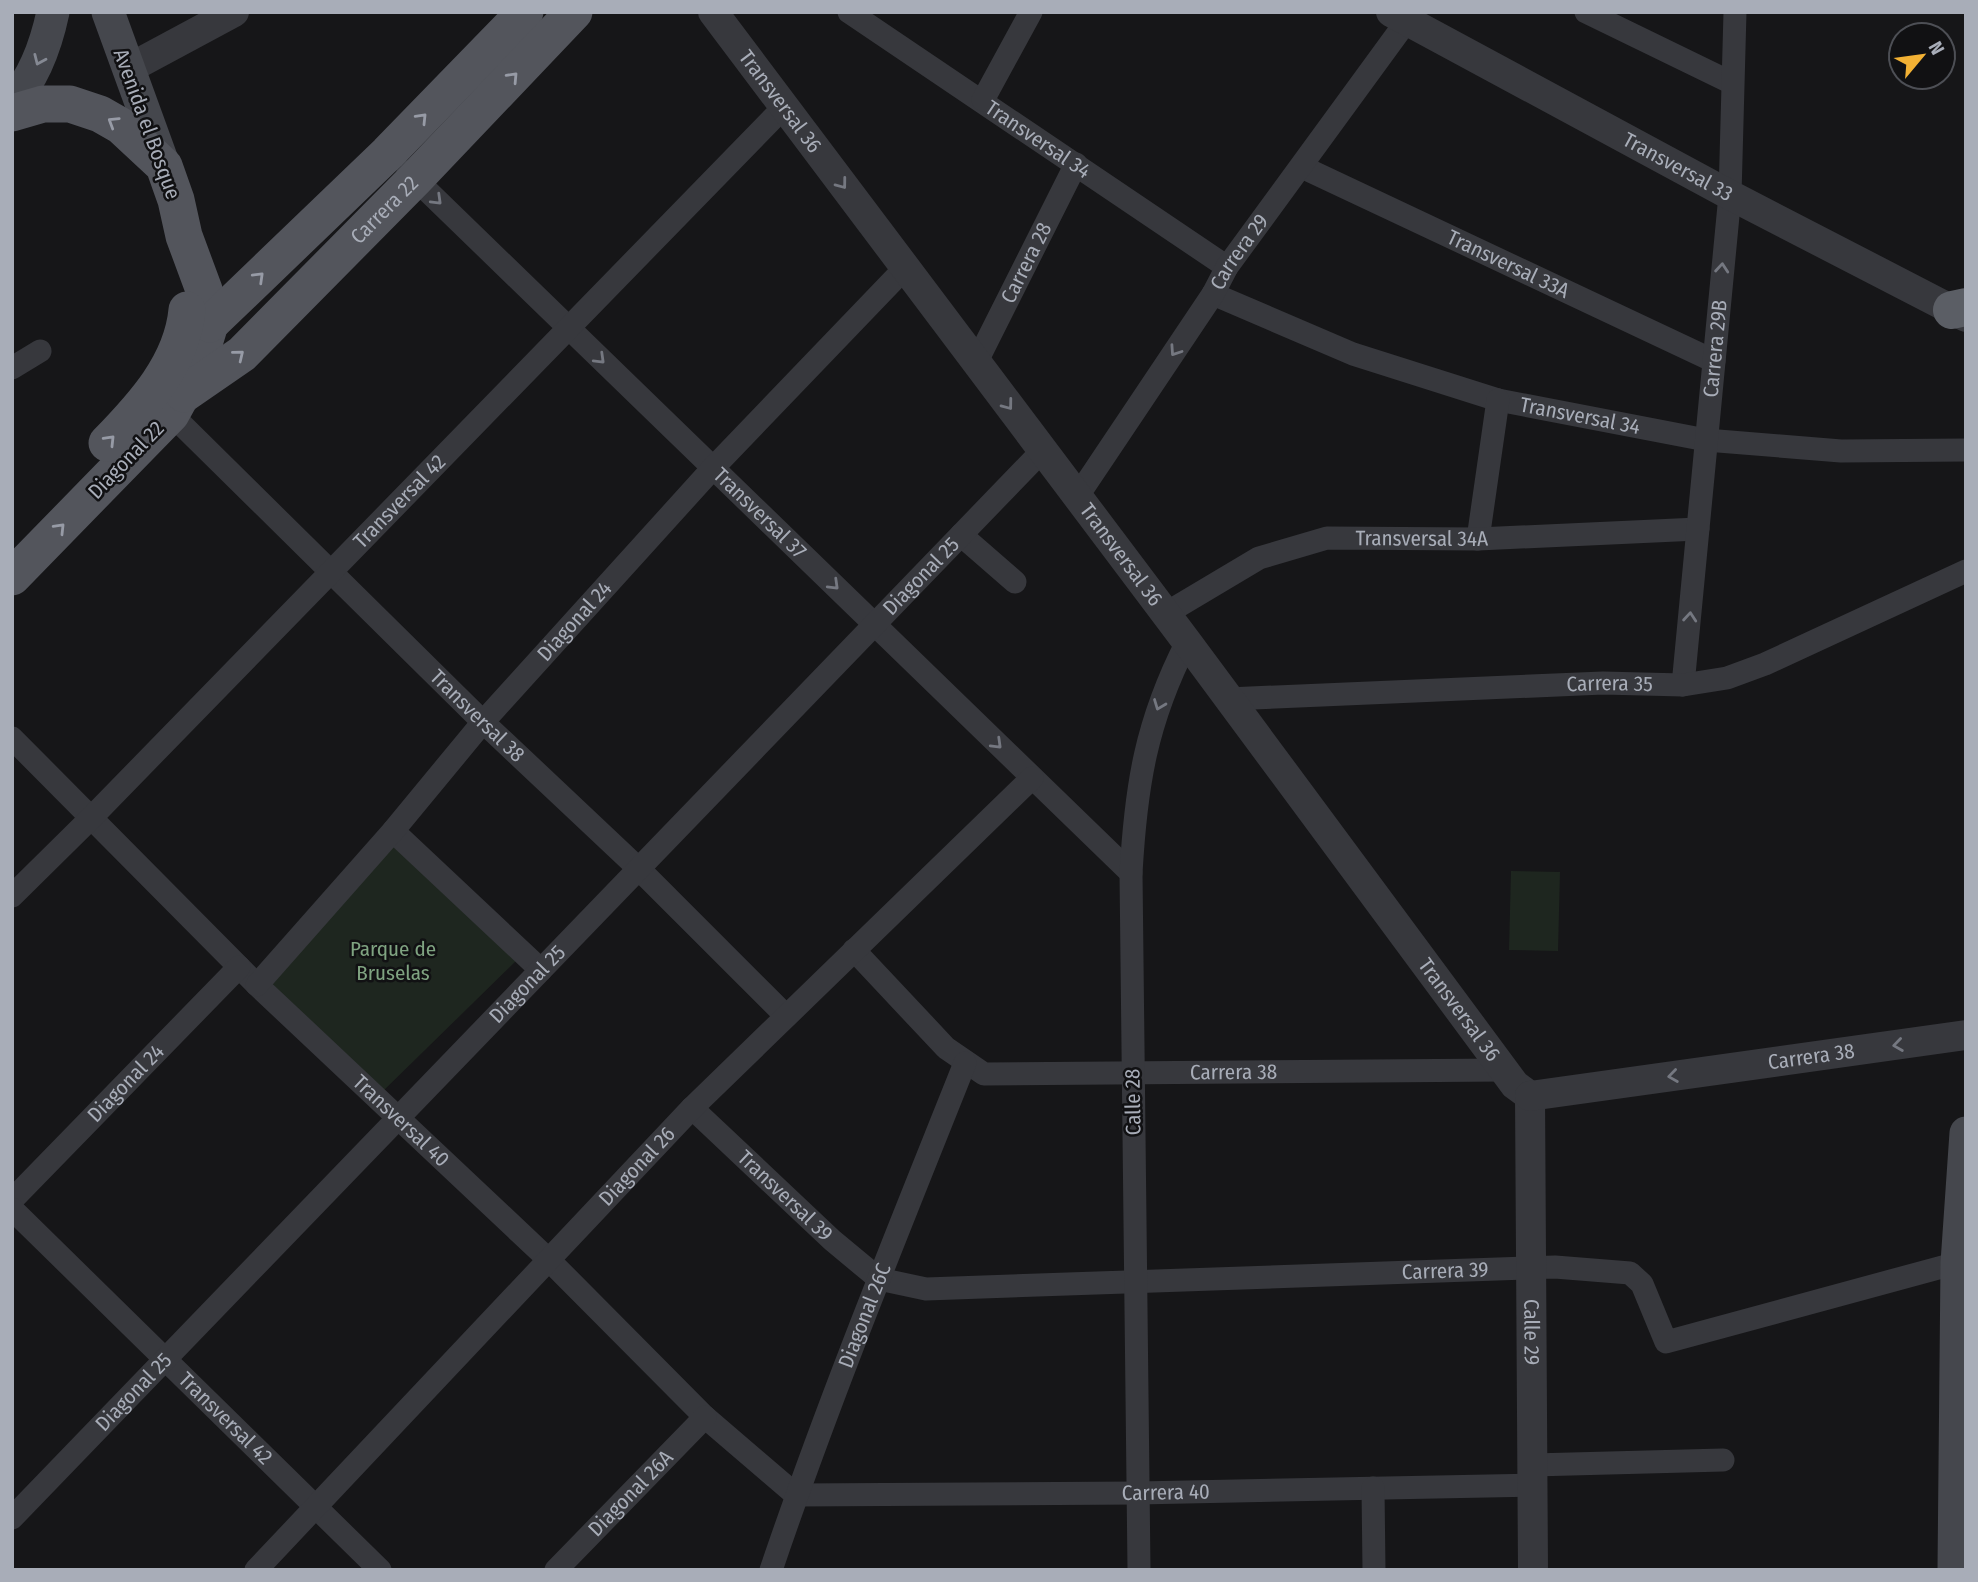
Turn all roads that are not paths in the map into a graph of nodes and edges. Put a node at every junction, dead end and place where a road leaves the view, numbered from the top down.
1 (52, 12) edge
2 (108, 12) edge
3 (182, 12) edge
4 (525, 12) edge
5 (574, 12) edge
6 (713, 12) edge
7 (849, 12) edge
8 (1031, 12) edge
9 (1586, 12) edge
10 (1735, 12) edge
11 (228, 16) edge
12 (1402, 16) edge
13 (128, 69) junction
14 (1732, 83) junction
15 (983, 100) junction
16 (12, 102) edge
17 (784, 107) junction
18 (12, 113) edge
19 (388, 153) junction
20 (1076, 164) junction
21 (164, 166) junction
22 (1302, 166) junction
23 (415, 179) junction
24 (1730, 195) junction
25 (184, 236) junction
26 (1227, 267) junction
27 (905, 268) junction
28 (1213, 294) junction
29 (1961, 311) edge
30 (210, 324) junction
31 (568, 328) junction
32 (40, 351) dead end
33 (1714, 360) junction
34 (976, 363) junction
35 (12, 368) edge
36 (1498, 400) junction
37 (164, 406) junction
38 (1706, 440) junction
39 (1966, 450) edge
40 (1042, 451) junction
41 (713, 468) junction
42 (1077, 498) junction
43 (1698, 529) junction
44 (961, 535) junction
45 (1478, 539) junction
46 (17, 556) edge
47 (332, 571) junction
48 (1966, 572) edge
49 (1015, 582) dead end
50 (1165, 614) junction
51 (875, 624) junction
52 (1187, 642) junction
53 (1683, 685) junction
54 (1228, 699) junction
55 (483, 722) junction
56 (12, 738) edge
57 (1032, 778) junction
58 (91, 818) junction
59 (393, 831) junction
60 (639, 869) junction
61 (1131, 873) junction
62 (12, 896) edge
63 (854, 950) junction
64 (239, 967) junction
65 (541, 970) junction
66 (257, 985) junction
67 (786, 1016) junction
68 (1966, 1035) edge
69 (965, 1063) junction
70 (1504, 1070) junction
71 (1133, 1073) junction
72 (1530, 1096) junction
73 (692, 1108) junction
74 (399, 1117) junction
75 (1966, 1133) edge
76 (1966, 1139) edge
77 (12, 1200) edge
78 (12, 1209) edge
79 (1961, 1253) edge
80 (549, 1260) junction
81 (1531, 1268) junction
82 (879, 1279) junction
83 (1136, 1281) junction
84 (165, 1359) junction
85 (705, 1417) junction
86 (1723, 1460) dead end
87 (1533, 1475) junction
88 (1373, 1488) junction
89 (1138, 1493) junction
90 (796, 1495) junction
91 (317, 1506) junction
92 (12, 1518) edge
93 (256, 1570) edge
94 (380, 1570) edge
95 (556, 1570) edge
96 (771, 1570) edge
97 (1139, 1570) edge
98 (1374, 1570) edge
99 (1533, 1570) edge
100 (1954, 1570) edge

1 -> 16 main road
2 - 13 main road, Avenida el Bosque
3 - 11 street
19 -> 4 main road, Carrera 22
23 -> 5 main road, Carrera 22
6 - 17 street, Transversal 36
7 - 15 street, Transversal 34
8 - 15 street
9 - 14 street
10 - 14 street, Carrera 29B
11 - 13 street
12 - 22 street, Carrera 29
12 - 24 street, Transversal 33
13 - 21 main road, Avenida el Bosque
14 - 24 street, Carrera 29B
15 - 20 street, Transversal 34
17 -> 27 street, Transversal 36
17 - 31 street, Transversal 42
21 -> 18 main road
19 - 23 street, Transversal 37
30 -> 19 main road, Carrera 22
20 - 26 street, Transversal 34
20 - 34 street, Carrera 28
21 - 25 main road, Avenida el Bosque
22 - 26 street, Carrera 29
22 - 33 street, Transversal 33A
23 -> 31 street, Transversal 37
37 -> 23 main road, Carrera 22
24 - 29 street, Transversal 33
33 -> 24 street, Carrera 29B
25 - 30 main road, Avenida el Bosque
25 - 37 main road, Avenida el Bosque
26 - 28 street, Carrera 29
27 - 34 street, Transversal 36
27 - 41 street, Diagonal 24
28 - 36 street, Transversal 34
28 -> 42 street, Carrera 29
30 - 37 main road, Diagonal 22
31 -> 41 street, Transversal 37
31 - 47 street, Transversal 42
32 - 35 street
33 - 38 street, Carrera 29B
34 -> 40 street, Transversal 36
36 - 38 street, Transversal 34
36 - 45 street
46 -> 37 main road, Diagonal 22
37 - 47 street, Transversal 38
38 - 39 street, Transversal 34
38 - 43 street, Carrera 29B
40 - 42 street, Transversal 36
40 - 44 street, Diagonal 25
41 -> 51 street, Transversal 37
41 - 55 street, Diagonal 24
42 - 50 street, Transversal 36
43 - 45 street, Transversal 34A
53 -> 43 street, Carrera 29B
44 - 49 street
44 - 51 street, Diagonal 25
45 - 50 street, Transversal 34A
47 - 55 street, Transversal 38
47 - 58 street, Transversal 42
48 - 53 street, Carrera 35
50 - 52 street, Transversal 36
51 -> 57 street, Transversal 37
51 - 60 street, Diagonal 25
52 - 54 street, Transversal 36
52 -> 61 street, Calle 28
53 - 54 street, Carrera 35
54 - 70 street, Transversal 36
55 - 59 street, Diagonal 24
55 - 60 street, Transversal 38
56 - 58 street, Transversal 40
57 - 61 street, Transversal 37
57 - 63 street, Diagonal 26
58 - 62 street, Transversal 42
58 - 64 street, Transversal 40
59 - 65 street
59 - 66 street, Diagonal 24
60 - 65 street, Diagonal 25
60 - 67 street, Transversal 38
61 - 71 street, Calle 28
63 - 67 street, Diagonal 26
63 - 69 street
64 - 66 street, Transversal 40
64 - 77 street, Diagonal 24
65 - 74 street, Diagonal 25
66 - 74 street, Transversal 40
67 - 73 street, Diagonal 26
68 -> 72 street, Carrera 38
69 - 71 street, Carrera 38
69 - 82 street, Diagonal 26C
70 - 71 street, Carrera 38
70 - 72 street, Transversal 36
71 - 83 street, Calle 28
72 - 81 street, Calle 29
73 - 80 street, Diagonal 26
73 - 82 street, Transversal 39
74 - 80 street, Transversal 40
74 - 84 street, Diagonal 25
75 - 76 main road
76 - 79 main road
78 - 84 street, Transversal 42
79 - 81 street, Carrera 39
79 - 100 main road
80 - 85 street, Transversal 40
80 - 91 street, Diagonal 26
81 - 83 street, Carrera 39
81 - 87 street, Calle 29
82 - 83 street, Carrera 39
82 - 90 street, Diagonal 26C
83 - 89 street, Calle 28
84 - 91 street, Transversal 42
84 - 92 street, Diagonal 25
85 - 90 street, Transversal 40
85 - 95 street, Diagonal 26A
86 - 87 street, Carrera 40
87 - 88 street, Carrera 40
87 - 99 street, Calle 29
88 - 89 street, Carrera 40
88 - 98 street
89 - 90 street, Carrera 40
89 - 97 street, Calle 28
90 - 96 street, Diagonal 26C
91 - 93 street, Diagonal 26
91 - 94 street, Transversal 42

